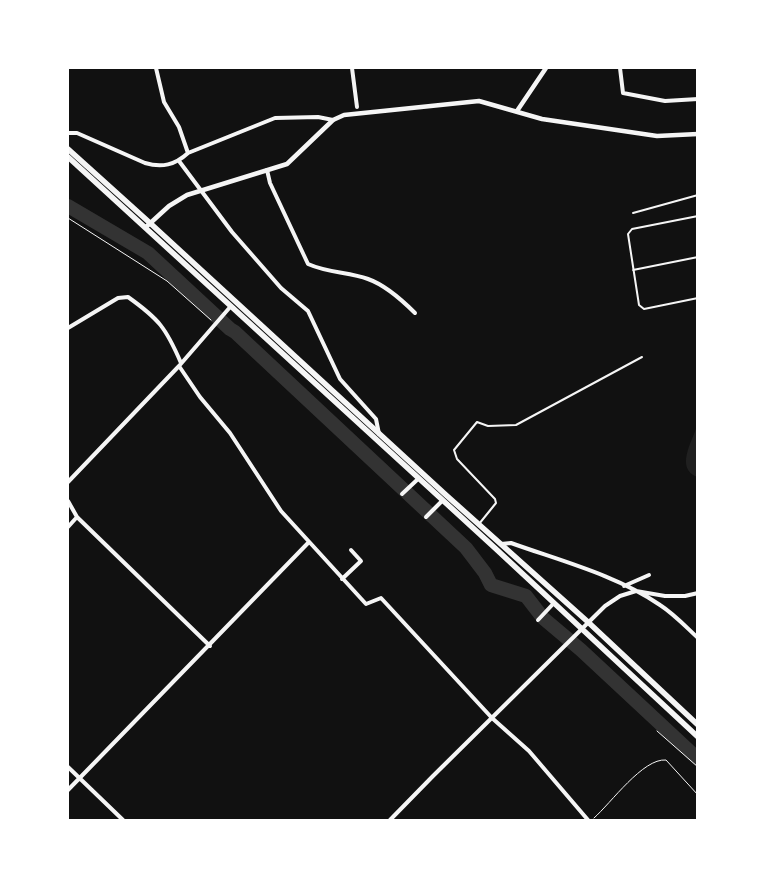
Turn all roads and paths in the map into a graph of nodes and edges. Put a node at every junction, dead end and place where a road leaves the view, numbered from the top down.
1 (156, 68) edge
2 (352, 68) edge
3 (546, 68) edge
4 (620, 68) edge
5 (698, 99) edge
6 (357, 107) dead end
7 (517, 111) junction
8 (333, 120) junction
9 (68, 133) edge
10 (698, 134) edge
11 (68, 149) edge
12 (188, 153) junction
13 (68, 157) edge
14 (179, 161) junction
15 (267, 170) junction
16 (200, 191) junction
17 (698, 195) edge
18 (633, 213) dead end
19 (698, 216) edge
20 (68, 218) edge
21 (148, 225) junction
22 (698, 257) edge
23 (634, 270) junction
24 (698, 298) edge
25 (232, 304) junction
26 (415, 313) dead end
27 (215, 324) junction
28 (68, 328) edge
29 (642, 357) dead end
30 (180, 364) junction
31 (379, 433) junction
32 (374, 439) junction
33 (417, 479) junction
34 (68, 482) edge
35 (402, 494) dead end
36 (68, 501) edge
37 (442, 501) junction
38 (77, 517) junction
39 (426, 517) dead end
40 (479, 524) junction
41 (68, 527) edge
42 (474, 530) junction
43 (308, 543) junction
44 (502, 544) junction
45 (351, 550) dead end
46 (649, 575) dead end
47 (342, 579) junction
48 (624, 586) junction
49 (636, 591) junction
50 (698, 593) edge
51 (553, 604) junction
52 (538, 620) dead end
53 (588, 622) junction
54 (580, 631) junction
55 (698, 638) edge
56 (210, 646) junction
57 (492, 718) junction
58 (698, 725) edge
59 (657, 731) dead end
60 (698, 737) edge
61 (68, 767) edge
62 (698, 767) edge
63 (79, 778) junction
64 (68, 790) edge
65 (698, 795) edge
66 (122, 820) edge
67 (390, 820) edge
68 (588, 820) edge
69 (592, 820) edge

1 - 12 street
2 - 6 street
3 - 7 street
4 - 5 street
7 - 8 street
7 - 10 street
8 - 12 street
8 - 15 street
9 - 14 street
11 - 21 main road
12 - 14 street
13 - 21 main road
14 - 16 street
15 - 16 street
15 - 26 street
16 - 21 street
16 - 31 street
17 - 18 lane
19 - 23 lane
20 - 27 path
21 - 25 main road
22 - 23 lane
23 - 24 lane
25 - 27 street
25 - 31 main road
25 - 32 main road
27 - 30 street
28 - 30 street
29 - 40 lane
30 - 34 street
30 - 43 street
31 - 32 street
31 - 40 main road
32 - 33 main road
33 - 35 street
33 - 37 main road
36 - 38 street
37 - 39 street
37 - 42 main road
38 - 41 street
38 - 56 street
40 - 42 lane
40 - 44 main road
42 - 51 main road
43 - 47 street
43 - 56 street
44 - 48 street
44 - 53 main road
45 - 47 street
46 - 48 street
47 - 57 street
48 - 49 street
49 - 50 street
49 - 53 street
49 - 55 street
51 - 52 street
51 - 54 main road
53 - 54 street
53 - 58 main road
54 - 57 street
54 - 60 main road
56 - 63 street
57 - 67 street
57 - 68 street
59 - 62 path
61 - 63 street
63 - 64 street
63 - 66 street
65 - 69 path

